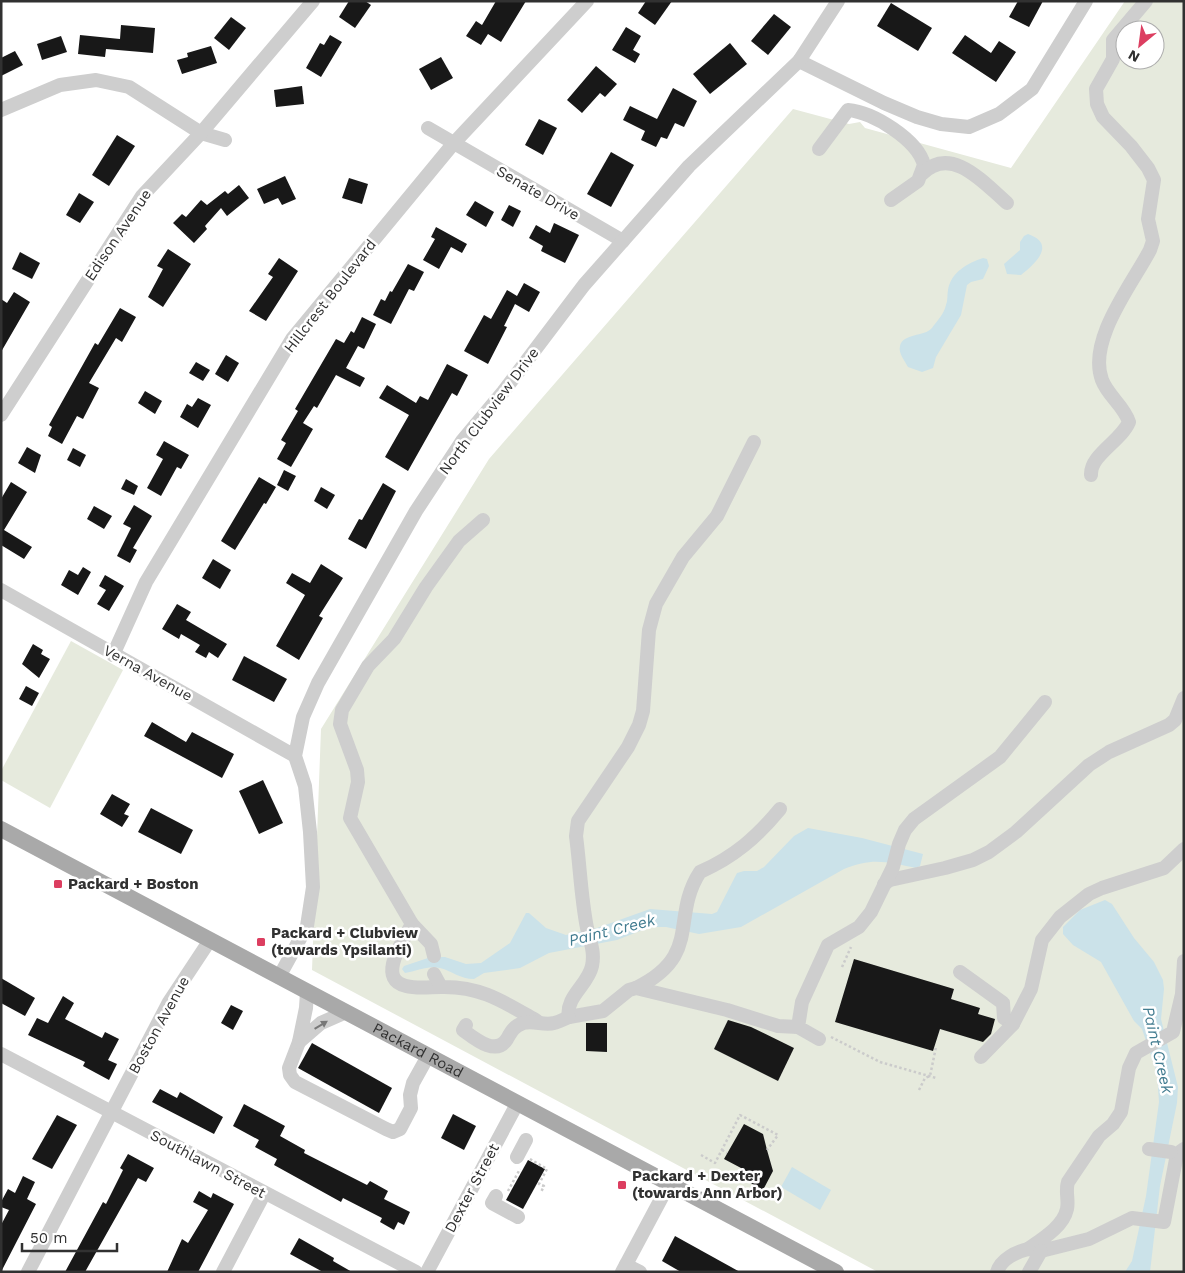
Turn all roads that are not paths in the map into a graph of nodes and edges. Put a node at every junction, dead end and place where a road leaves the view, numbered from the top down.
1 (313, 1) edge
2 (586, 1) edge
3 (838, 1) edge
4 (1086, 1) edge
5 (1146, 1) edge
6 (799, 62) junction
7 (1, 110) edge
8 (428, 128) dead end
9 (201, 133) junction
10 (225, 140) dead end
11 (453, 144) junction
12 (819, 149) dead end
13 (922, 174) junction
14 (891, 200) dead end
15 (1007, 203) dead end
16 (623, 242) junction
17 (1137, 296) dead end
18 (1116, 309) junction
19 (1, 415) edge
20 (754, 442) dead end
21 (1091, 475) dead end
22 (483, 520) dead end
23 (1, 590) edge
24 (113, 655) junction
25 (1184, 698) edge
26 (1045, 702) dead end
27 (295, 756) junction
28 (780, 809) dead end
29 (1, 829) edge
30 (1184, 849) edge
31 (884, 884) junction
32 (412, 924) junction
33 (210, 940) junction
34 (434, 956) dead end
35 (1184, 961) edge
36 (960, 972) dead end
37 (279, 977) junction
38 (636, 988) junction
39 (307, 992) junction
40 (346, 1012) junction
41 (569, 1017) junction
42 (537, 1021) junction
43 (1008, 1021) junction
44 (466, 1025) dead end
45 (798, 1027) junction
46 (823, 1036) road end
47 (299, 1042) junction
48 (1, 1054) edge
49 (428, 1056) junction
50 (981, 1057) dead end
51 (517, 1104) junction
52 (112, 1112) junction
53 (526, 1140) dead end
54 (1149, 1149) dead end
55 (1177, 1151) edge
56 (522, 1159) road end
57 (669, 1184) junction
58 (264, 1194) junction
59 (501, 1195) road end
60 (518, 1217) dead end
61 (1035, 1250) junction
62 (624, 1268) edge
63 (825, 1269) edge
64 (28, 1272) edge
65 (224, 1272) edge
66 (416, 1272) edge
67 (427, 1272) edge
68 (640, 1272) edge
69 (997, 1272) edge
70 (1028, 1272) edge

1 - 9 street, Edison Avenue
2 - 11 street, Hillcrest Boulevard
3 - 6 street, North Clubview Drive
4 - 6 street
5 - 18 street
6 - 16 street, North Clubview Drive
7 - 9 street
8 - 11 street, Senate Drive
9 - 10 street
9 - 19 street, Edison Avenue
11 - 16 street, Senate Drive
11 - 24 street, Hillcrest Boulevard
12 - 13 street
13 - 14 street
13 - 15 street
16 - 27 street, North Clubview Drive
17 - 18 street
18 - 21 street
20 - 41 street
22 - 32 street
23 - 24 street, Verna Avenue
24 - 27 street, Verna Avenue
25 - 31 street
26 - 31 street
27 - 37 street, North Clubview Drive
28 - 38 street
29 - 33 main road, Packard Road
30 - 43 street
31 - 45 street
32 - 34 street
32 - 42 street
33 - 37 main road, Packard Road
33 - 52 street, Boston Avenue
35 - 61 street
36 - 43 street
37 - 39 main road, Packard Road
38 - 41 street
38 - 45 street
39 - 40 main road, Packard Road
39 - 47 street
47 -> 40 street
40 - 49 main road, Packard Road
41 - 42 street
42 - 44 street
43 - 50 street
45 - 46 street
47 - 49 street
48 - 52 street, Southlawn Street
49 - 51 main road, Packard Road
51 - 57 main road, Packard Road
51 - 67 street, Dexter Street
52 - 58 street, Southlawn Street
52 - 64 street, Boston Avenue
53 - 56 street
54 - 55 street
55 - 61 street
57 - 62 street
57 - 63 main road, Packard Road
58 - 65 street
58 - 66 street, Southlawn Street
59 - 60 street
61 - 69 street
61 - 70 street
62 - 68 street

